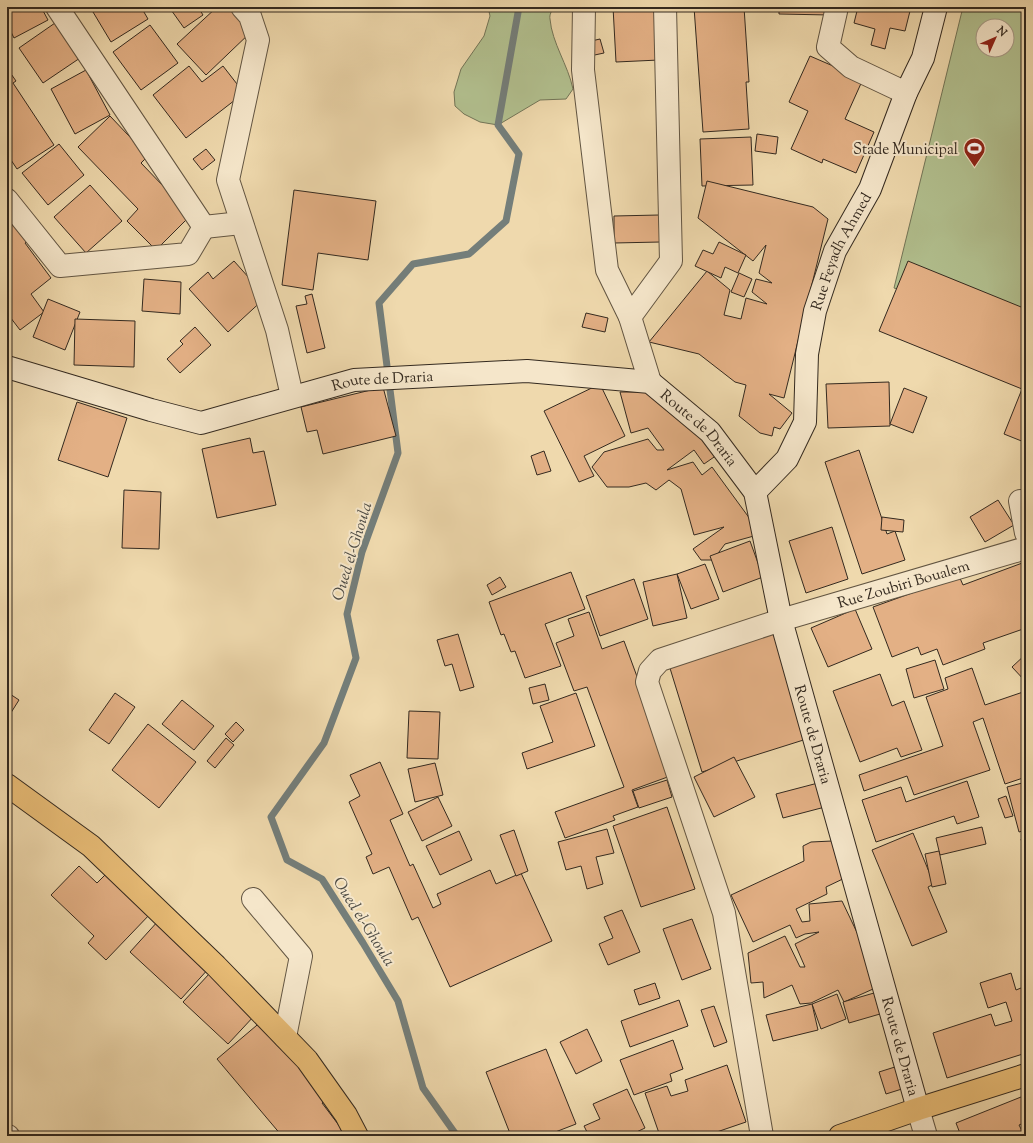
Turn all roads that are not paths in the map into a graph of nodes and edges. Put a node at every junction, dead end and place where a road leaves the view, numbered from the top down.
1 (57, 7) edge
2 (242, 7) edge
3 (584, 7) edge
4 (666, 7) edge
5 (837, 7) edge
6 (936, 7) edge
7 (906, 93) junction
8 (7, 200) edge
9 (241, 223) junction
10 (204, 227) junction
11 (630, 317) junction
12 (7, 367) edge
13 (650, 382) junction
14 (292, 396) junction
15 (755, 492) junction
16 (1020, 502) dead end
17 (1026, 534) edge
18 (1026, 548) edge
19 (781, 620) junction
20 (7, 785) edge
21 (253, 899) dead end
22 (285, 1038) junction
23 (1026, 1075) edge
24 (918, 1109) junction
25 (357, 1136) edge
26 (762, 1136) edge
27 (840, 1136) edge
28 (926, 1136) edge

1 - 10 street
2 - 9 street
3 - 11 street
4 - 11 street
5 - 7 street
6 - 7 street, Rue Feyadh Ahmed
7 - 15 street, Rue Feyadh Ahmed
8 - 10 street
9 - 10 street
9 - 14 street
11 - 13 street
12 - 14 street, Route de Draria
13 - 14 street, Route de Draria
13 - 15 street, Route de Draria
15 - 19 street, Route de Draria
16 - 17 street
18 - 19 street, Rue Zoubiri Boualem
19 - 24 street, Route de Draria
19 - 26 street, Rue Zoubiri Boualem
20 - 22 main road
21 - 22 street
22 - 25 main road
23 - 24 main road
24 - 27 main road
24 - 28 street, Route de Draria

